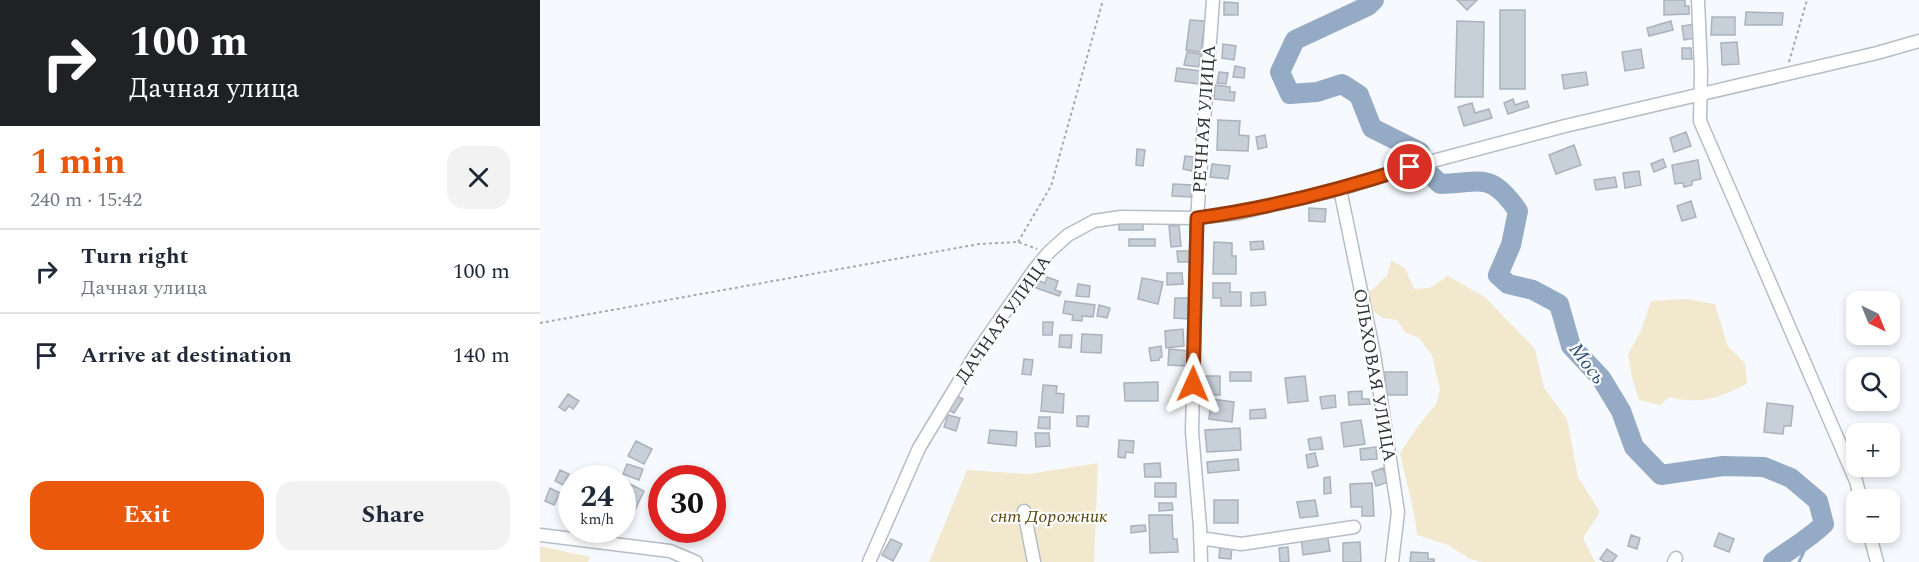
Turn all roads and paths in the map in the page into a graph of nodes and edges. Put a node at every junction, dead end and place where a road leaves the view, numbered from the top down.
1 (1103, 0) edge
2 (1213, 0) edge
3 (1698, 0) edge
4 (1807, 0) edge
5 (1919, 41) edge
6 (1786, 74) junction
7 (1699, 93) junction
8 (1340, 189) junction
9 (1197, 218) junction
10 (1018, 242) junction
11 (1049, 252) junction
12 (540, 323) edge
13 (1858, 489) edge
14 (1024, 511) dead end
15 (1354, 527) dead end
16 (540, 536) edge
17 (1200, 538) junction
18 (1872, 543) edge
19 (696, 562) edge
20 (869, 562) edge
21 (1034, 562) edge
22 (1200, 562) edge
23 (1392, 562) edge
24 (1877, 562) edge

1 - 10 path
2 - 9 street, РЕЧНАЯ УЛИЦА
3 - 7 street
4 - 6 path
5 - 6 street, ДАЧНАЯ УЛИЦА
6 - 7 street, ДАЧНАЯ УЛИЦА
7 - 8 street, ДАЧНАЯ УЛИЦА
7 - 13 street
8 - 9 street, ДАЧНАЯ УЛИЦА
8 - 23 street, ОЛЬХОВАЯ УЛИЦА
9 - 11 street, ДАЧНАЯ УЛИЦА
9 - 17 street, РЕЧНАЯ УЛИЦА
10 - 11 path
10 - 12 path
11 - 20 street, ДАЧНАЯ УЛИЦА
14 - 21 street
15 - 17 street
16 - 19 street
17 - 22 street, РЕЧНАЯ УЛИЦА
18 - 24 street

